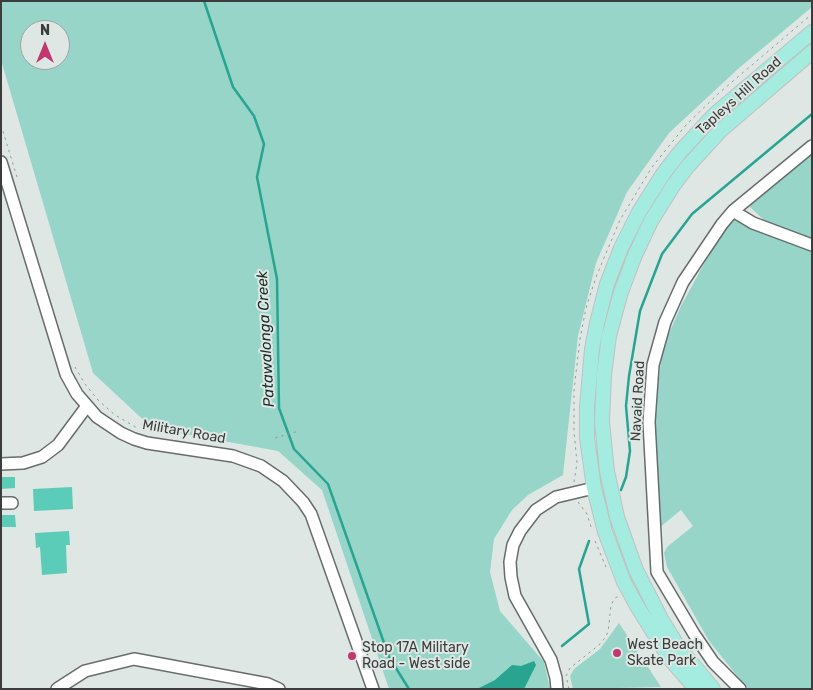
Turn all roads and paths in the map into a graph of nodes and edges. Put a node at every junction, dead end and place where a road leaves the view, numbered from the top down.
1 (812, 32) edge
2 (812, 52) edge
3 (1, 125) edge
4 (812, 146) edge
5 (1, 162) edge
6 (18, 180) dead end
7 (733, 211) junction
8 (812, 245) edge
9 (74, 364) dead end
10 (87, 406) junction
11 (602, 422) junction
12 (299, 431) dead end
13 (143, 432) dead end
14 (275, 438) dead end
15 (1, 464) edge
16 (594, 488) junction
17 (621, 595) dead end
18 (57, 689) edge
19 (279, 689) edge
20 (373, 689) edge
21 (557, 689) edge
22 (569, 689) edge
23 (696, 689) edge
24 (712, 689) edge
25 (740, 689) edge

1 - 16 main road, Tapleys Hill Road
2 - 11 main road, Tapleys Hill Road
3 - 6 path
4 - 7 street, Navaid Road
5 - 10 street, Military Road
7 - 8 street
7 - 25 street, Navaid Road
9 - 13 path
10 - 15 street
10 - 20 street, Military Road
11 - 16 main road
11 - 24 main road, Tapleys Hill Road
12 - 14 path
16 - 21 street
16 - 23 main road, Tapleys Hill Road
17 - 22 path
18 - 19 street

